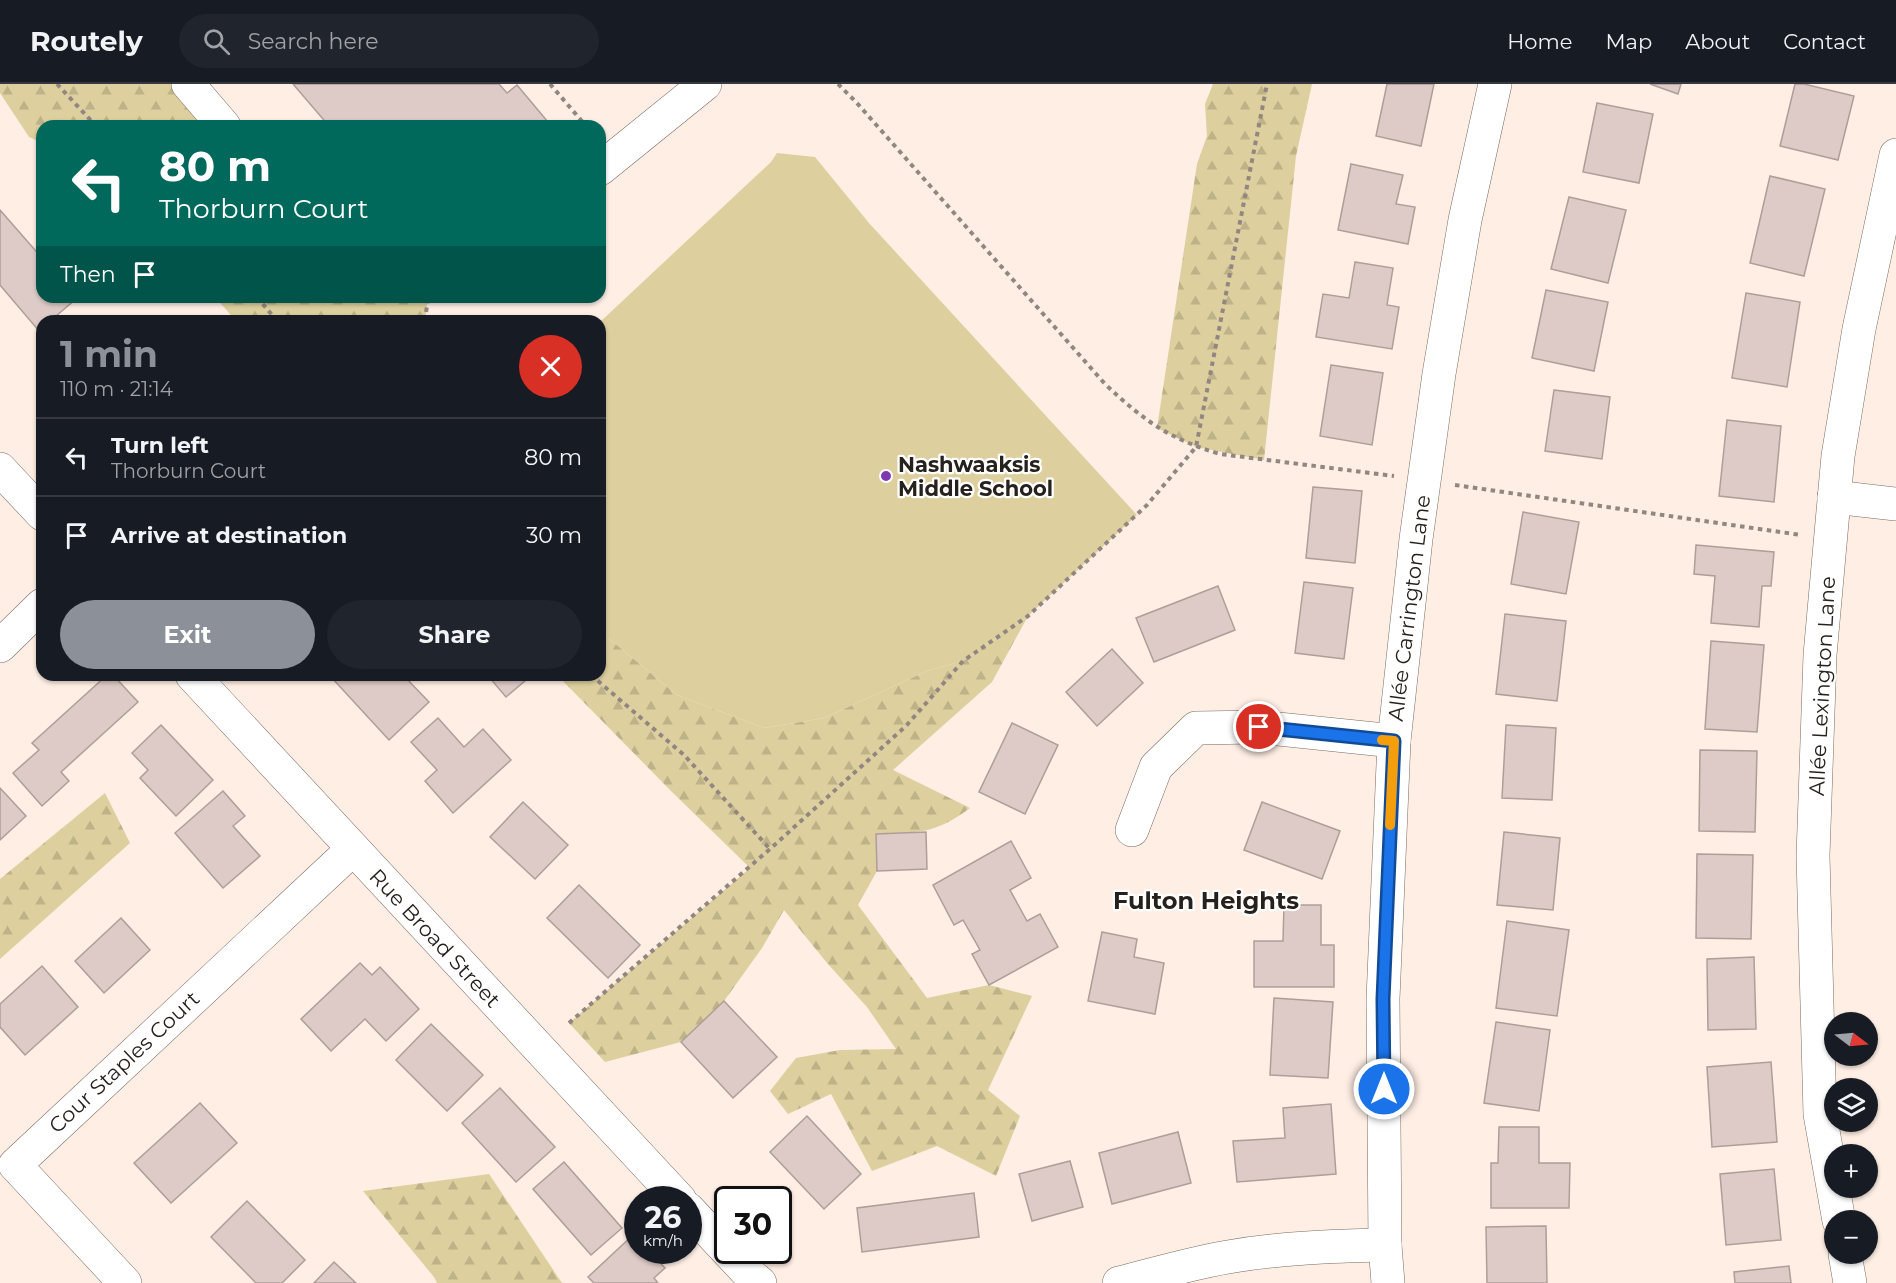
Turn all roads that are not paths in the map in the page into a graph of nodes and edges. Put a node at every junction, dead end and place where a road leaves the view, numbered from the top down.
1 (188, 84) edge
2 (705, 84) edge
3 (1495, 84) edge
4 (219, 120) edge
5 (1896, 155) edge
6 (606, 164) edge
7 (0, 469) edge
8 (1834, 497) junction
9 (1896, 504) edge
10 (36, 508) edge
11 (36, 611) edge
12 (0, 646) edge
13 (198, 681) edge
14 (1394, 741) junction
15 (1132, 830) dead end
16 (353, 849) junction
17 (667, 1186) edge
18 (1837, 1210) edge
19 (702, 1224) edge
20 (1385, 1245) junction
21 (1847, 1264) edge
22 (125, 1283) edge
23 (760, 1283) edge
24 (1119, 1283) edge
25 (1388, 1283) edge
26 (1850, 1283) edge

1 - 4 street
2 - 6 street
3 - 14 street, Allée Carrington Lane
5 - 8 street, Allée Lexington Lane
7 - 10 street
8 - 9 street
8 - 18 street, Allée Lexington Lane
11 - 12 street
13 - 16 street, Rue Broad Street
14 - 15 street
14 - 20 street, Allée Carrington Lane
16 - 17 street, Rue Broad Street
16 - 22 street, Cour Staples Court
19 - 23 street
20 - 24 street
20 - 25 street, Allée Carrington Lane
21 - 26 street

